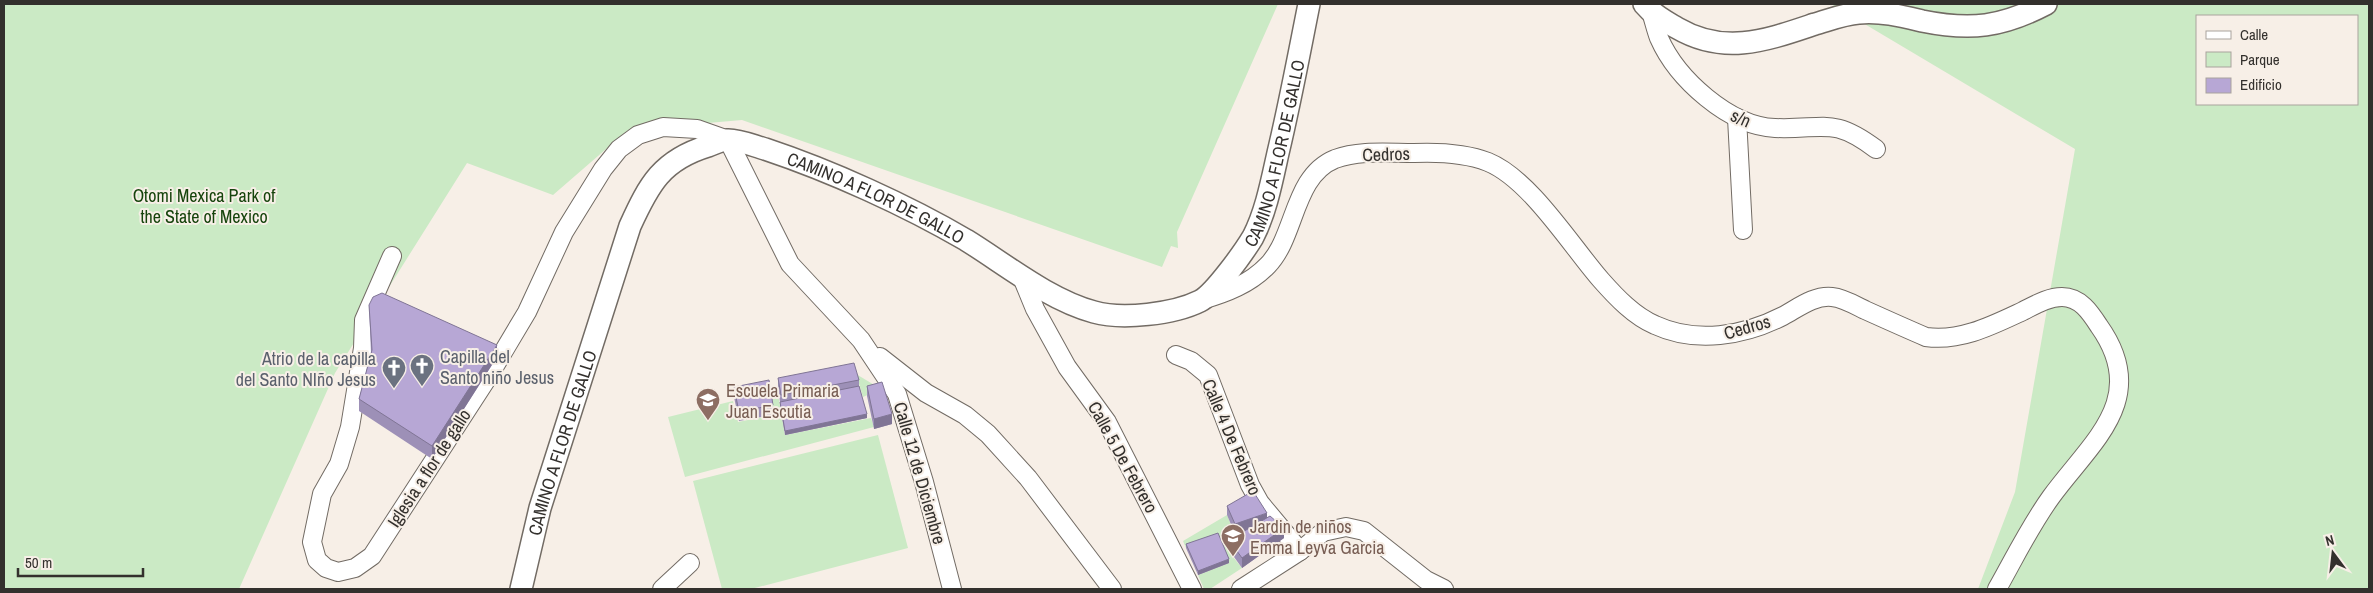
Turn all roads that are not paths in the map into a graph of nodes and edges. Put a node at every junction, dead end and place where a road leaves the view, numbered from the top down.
1 (1309, 4) edge
2 (2046, 4) edge
3 (1648, 8) edge
4 (1737, 118) junction
5 (728, 140) junction
6 (1876, 149) dead end
7 (1743, 230) dead end
8 (392, 256) dead end
9 (1021, 275) junction
10 (1201, 300) junction
11 (860, 340) junction
12 (1176, 355) dead end
13 (1300, 551) junction
14 (690, 563) dead end
15 (520, 589) edge
16 (662, 589) edge
17 (952, 589) edge
18 (1112, 589) edge
19 (1192, 589) edge
20 (1241, 589) edge
21 (1444, 589) edge
22 (1997, 589) edge

1 - 10 street, CAMINO A FLOR DE GALLO
2 - 3 street
3 - 4 street, s/n
4 - 6 street, s/n
4 - 7 street
5 - 8 street, Iglesia a flor de gallo
5 - 9 street, CAMINO A FLOR DE GALLO
5 - 11 street, Calle 12 de Diciembre
5 - 15 street, CAMINO A FLOR DE GALLO
9 - 10 street, CAMINO A FLOR DE GALLO
9 - 19 street, Calle 5 De Febrero
10 - 22 street, Cedros
11 - 17 street, Calle 12 de Diciembre
11 - 18 street
12 - 13 street, Calle 4 De Febrero
13 - 20 street
13 - 21 street
14 - 16 street

